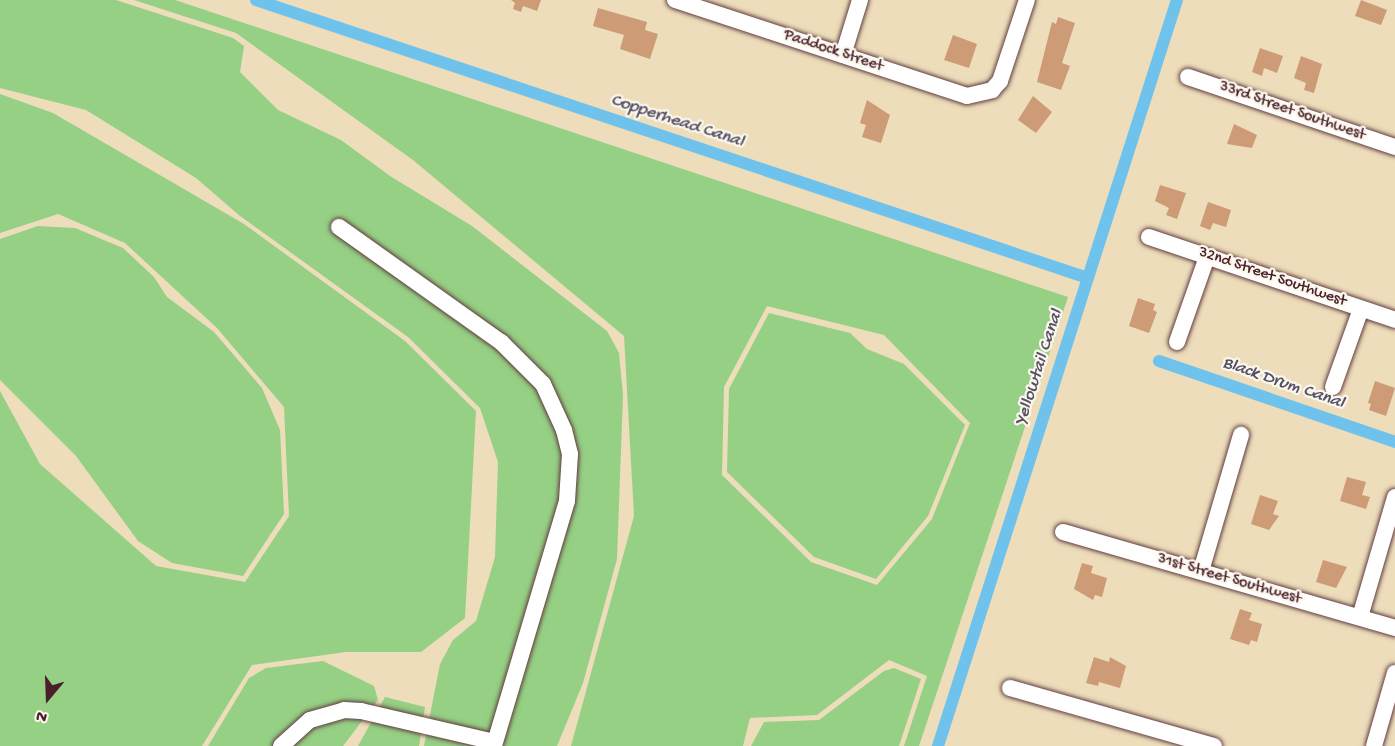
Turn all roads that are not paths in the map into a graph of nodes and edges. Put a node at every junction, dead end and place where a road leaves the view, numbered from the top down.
1 (675, 0) edge
2 (860, 0) edge
3 (1027, 0) edge
4 (693, 3) edge
5 (843, 55) junction
6 (1188, 77) dead end
7 (1395, 147) edge
8 (339, 227) dead end
9 (1149, 237) dead end
10 (1207, 256) junction
11 (1361, 309) junction
12 (1395, 320) edge
13 (1177, 342) dead end
14 (1333, 387) dead end
15 (1241, 435) dead end
16 (1395, 498) edge
17 (1063, 531) dead end
18 (1201, 571) junction
19 (1360, 617) junction
20 (1395, 628) edge
21 (1395, 673) edge
22 (1010, 687) dead end
23 (494, 744) edge
24 (281, 746) edge
25 (1214, 746) edge
26 (1374, 746) edge

1 - 4 street, Paddock Street
2 - 5 street
3 - 5 street, Paddock Street
4 - 5 street, Paddock Street
6 - 7 street, 33rd Street Southwest
8 - 23 street
9 - 10 street, 32nd Street Southwest
10 - 11 street, 32nd Street Southwest
10 - 13 street
11 - 12 street, 32nd Street Southwest
11 - 14 street
15 - 18 street
16 - 19 street
17 - 18 street, 31st Street Southwest
18 - 19 street, 31st Street Southwest
19 - 20 street, 31st Street Southwest
21 - 26 street
22 - 25 street
23 - 24 street

